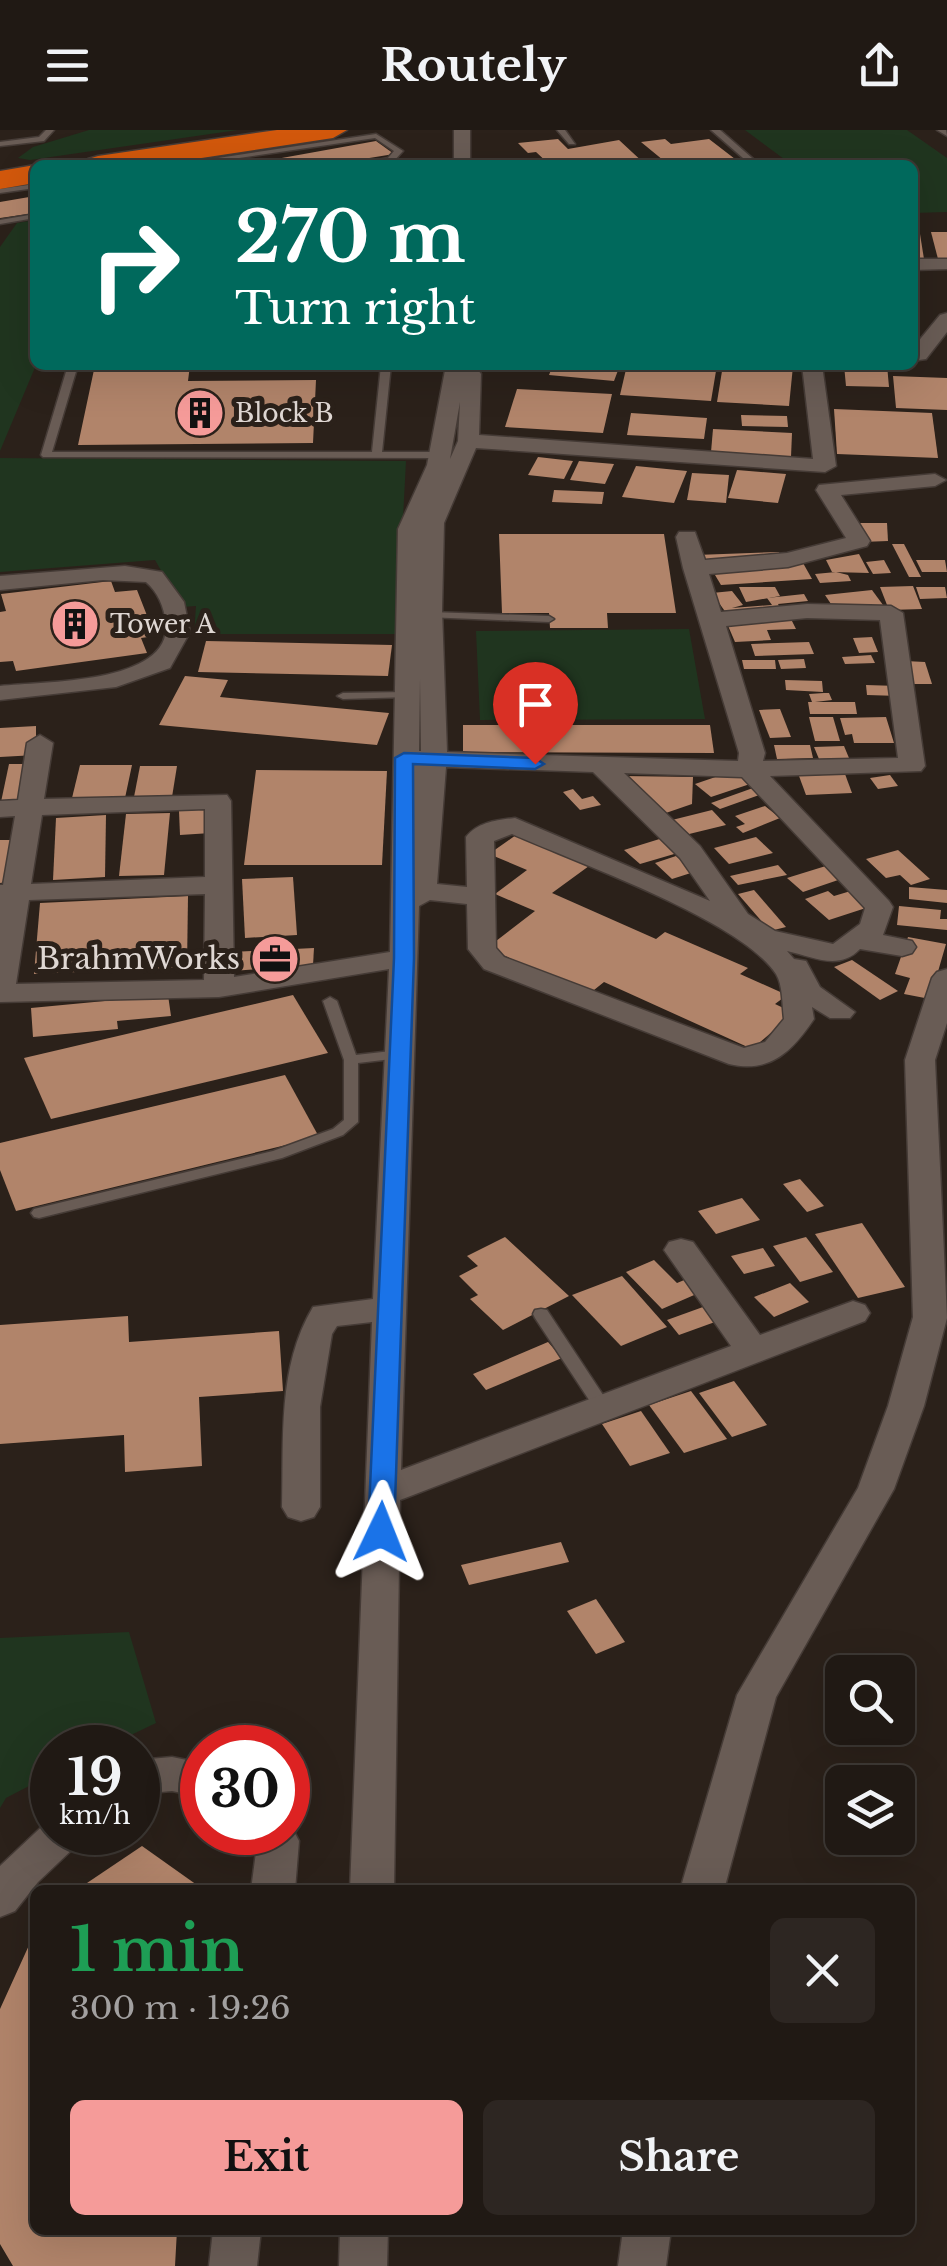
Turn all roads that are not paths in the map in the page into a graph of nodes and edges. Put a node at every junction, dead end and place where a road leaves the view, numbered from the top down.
1 (50, 130) edge
2 (291, 130) edge
3 (333, 130) edge
4 (462, 130) edge
5 (561, 130) edge
6 (716, 130) edge
7 (572, 142) dead end
8 (0, 144) edge
9 (112, 160) edge
10 (117, 160) edge
11 (210, 160) edge
12 (390, 160) edge
13 (462, 160) edge
14 (750, 160) edge
15 (30, 172) edge
16 (0, 177) edge
17 (30, 187) edge
18 (0, 191) edge
19 (30, 217) edge
20 (0, 222) edge
21 (947, 264) edge
22 (918, 265) edge
23 (947, 318) edge
24 (918, 356) edge
25 (71, 370) edge
26 (386, 370) edge
27 (455, 370) edge
28 (472, 370) edge
29 (813, 370) edge
30 (468, 441) junction
31 (378, 455) junction
32 (440, 455) junction
33 (934, 480) dead end
34 (686, 536) dead end
35 (694, 568) junction
36 (91, 575) junction
37 (0, 584) edge
38 (151, 607) dead end
39 (430, 615) junction
40 (550, 618) dead end
41 (710, 620) junction
42 (0, 693) edge
43 (404, 695) junction
44 (343, 696) dead end
45 (40, 743) dead end
46 (404, 758) junction
47 (434, 760) junction
48 (602, 766) junction
49 (748, 769) junction
50 (0, 810) edge
51 (31, 810) junction
52 (218, 885) junction
53 (8, 892) edge
54 (482, 897) junction
55 (413, 901) junction
56 (853, 940) junction
57 (783, 941) junction
58 (902, 947) dead end
59 (404, 958) junction
60 (947, 978) edge
61 (219, 988) junction
62 (0, 993) edge
63 (330, 1001) dead end
64 (840, 1012) dead end
65 (400, 1054) junction
66 (351, 1060) junction
67 (40, 1213) dead end
68 (681, 1250) dead end
69 (389, 1309) junction
70 (853, 1313) dead end
71 (542, 1314) dead end
72 (753, 1351) junction
73 (602, 1408) junction
74 (382, 1492) junction
75 (300, 1507) dead end
76 (38, 1855) edge
77 (277, 1855) edge
78 (274, 1885) edge
79 (372, 1885) edge
80 (703, 1885) edge
81 (0, 1898) edge
82 (236, 2235) edge
83 (364, 2235) edge
84 (646, 2235) edge
85 (233, 2266) edge
86 (363, 2266) edge
87 (642, 2266) edge

1 - 8 lane
2 - 9 highway
3 - 10 highway
4 - 13 street
5 - 7 lane
6 - 14 lane
11 - 12 lane
15 - 16 highway
17 - 18 lane
19 - 20 lane
21 - 22 street
23 - 24 street
25 - 31 lane
26 - 31 lane
27 - 32 street
28 - 30 street
29 - 30 street
30 - 39 street
31 - 32 lane
32 - 43 street
33 - 35 street
34 - 35 street
35 - 41 street
36 - 37 street
36 - 38 street
36 - 42 street
39 - 40 lane
39 - 47 street
41 - 49 street
41 - 49 street
43 - 44 lane
43 - 46 street
45 - 51 street
46 - 47 street
46 - 55 street
47 - 48 street
47 - 55 street
48 - 49 street
48 - 57 street
49 - 56 street
50 - 51 street
51 - 52 street
51 - 53 street
52 - 53 street
52 - 61 street
53 - 62 street
54 - 54 street
54 - 55 street
55 - 59 street
56 - 57 street
56 - 58 street
57 - 64 street
59 - 61 street
59 - 65 street
60 - 80 street
61 - 62 street
63 - 66 lane
65 - 66 lane
65 - 69 street
66 - 67 lane
68 - 72 street
69 - 74 street
69 - 75 street
70 - 72 street
71 - 73 lane
72 - 73 street
73 - 74 street
74 - 79 street
76 - 81 street
77 - 78 street
82 - 85 street
83 - 86 street
84 - 87 street

